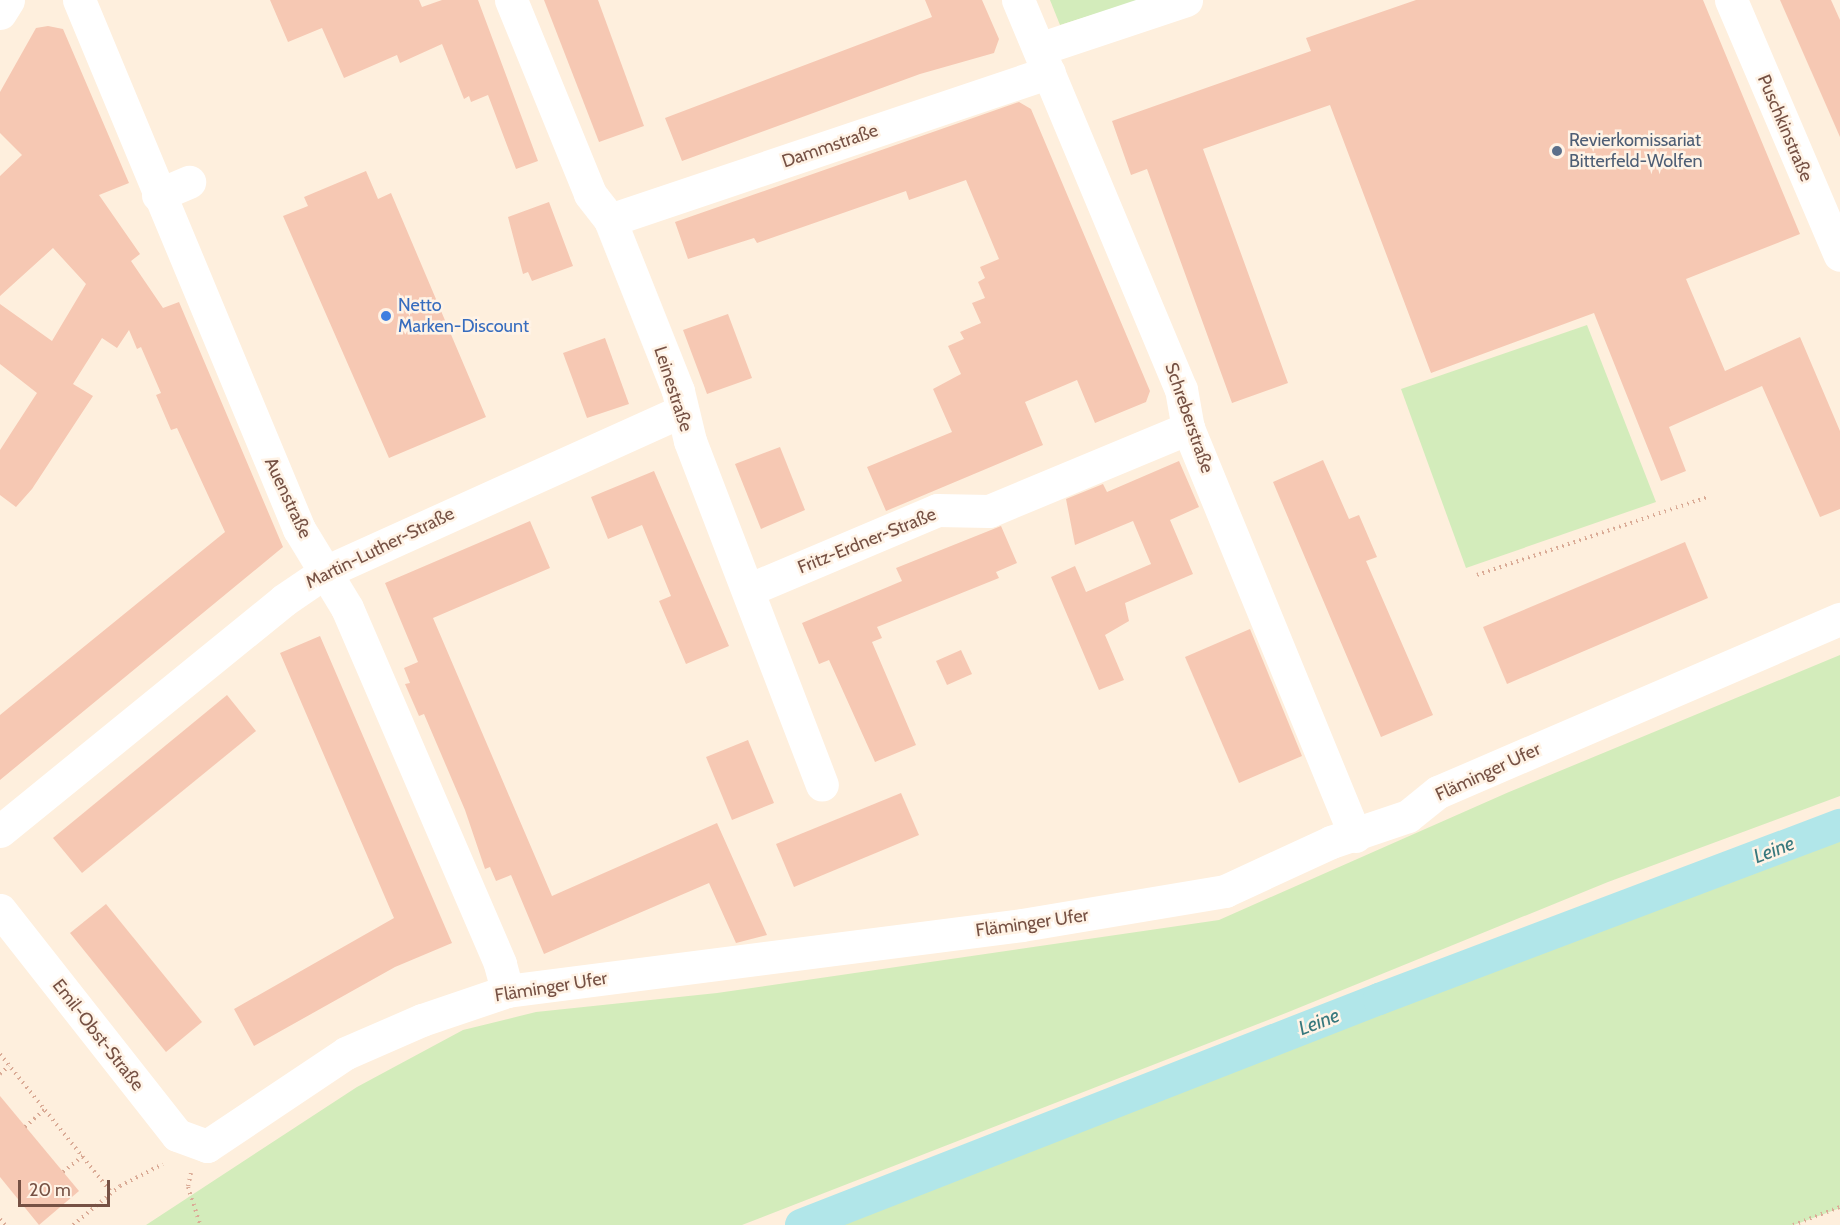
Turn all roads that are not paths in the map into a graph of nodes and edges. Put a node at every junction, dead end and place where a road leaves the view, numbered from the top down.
1 (8, 0) edge
2 (79, 0) edge
3 (511, 0) edge
4 (1018, 0) edge
5 (1186, 0) edge
6 (1731, 0) edge
7 (0, 13) edge
8 (1044, 61) junction
9 (189, 182) dead end
10 (158, 195) junction
11 (1831, 212) edge
12 (610, 220) junction
13 (1840, 255) edge
14 (682, 411) junction
15 (1188, 428) junction
16 (325, 572) junction
17 (748, 590) junction
18 (1840, 619) edge
19 (822, 785) dead end
20 (0, 831) edge
21 (1355, 836) junction
22 (0, 910) edge
23 (507, 991) junction
24 (203, 1144) joint

1 - 7 street
2 - 10 street, Auenstraße
3 - 12 street, Leinestraße
4 - 8 street, Schreberstraße
5 - 8 street, Dammstraße
6 - 11 street, Puschkinstraße
8 - 12 street, Dammstraße
8 - 15 street, Schreberstraße
9 - 10 street
10 - 16 street, Auenstraße
11 - 13 street, Puschkinstraße
12 - 14 street, Leinestraße
14 - 16 street, Martin-Luther-Straße
14 - 17 street, Leinestraße
15 - 17 street, Fritz-Erdner-Straße
15 - 21 street, Schreberstraße
16 - 20 street, Martin-Luther-Straße
16 - 23 street, Auenstraße
17 - 19 street, Leinestraße
18 - 21 street, Fläminger Ufer
21 - 23 street, Fläminger Ufer
22 - 24 street, Emil-Obst-Straße
23 - 24 street, Fläminger Ufer

